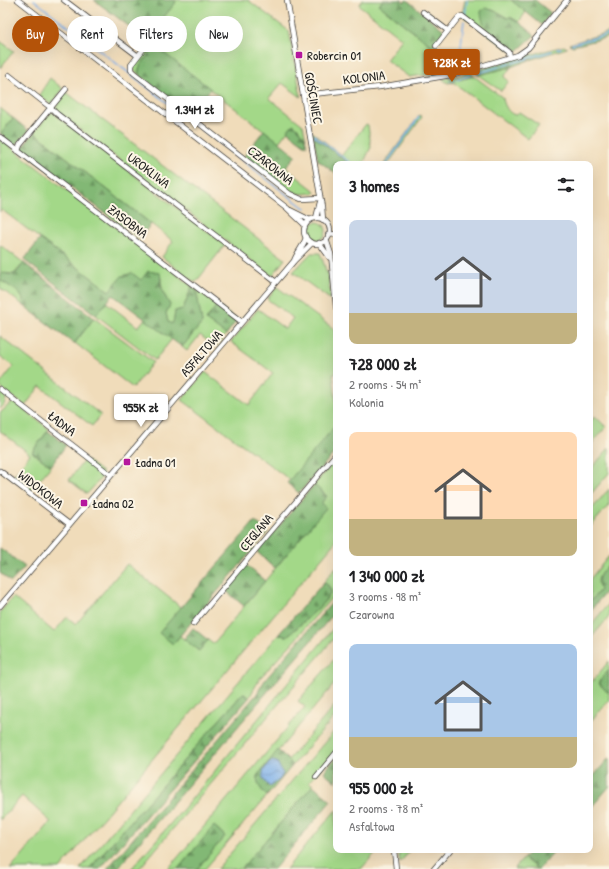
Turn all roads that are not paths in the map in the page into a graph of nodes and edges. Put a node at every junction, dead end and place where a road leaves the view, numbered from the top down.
1 (18, 0) edge
2 (64, 0) edge
3 (287, 0) edge
4 (567, 0) edge
5 (423, 12) dead end
6 (447, 30) junction
7 (436, 46) dead end
8 (141, 52) edge
9 (138, 56) junction
10 (510, 57) junction
11 (9, 75) dead end
12 (66, 89) dead end
13 (303, 95) junction
14 (51, 108) junction
15 (0, 137) edge
16 (18, 151) junction
17 (321, 199) junction
18 (287, 208) junction
19 (316, 218) junction
20 (310, 220) junction
21 (323, 220) junction
22 (305, 226) junction
23 (329, 228) junction
24 (333, 229) edge
25 (333, 235) edge
26 (306, 237) junction
27 (327, 237) junction
28 (312, 243) junction
29 (319, 243) junction
30 (330, 258) junction
31 (294, 261) junction
32 (276, 282) junction
33 (333, 282) edge
34 (242, 322) junction
35 (0, 389) edge
36 (333, 458) edge
37 (0, 471) edge
38 (112, 475) junction
39 (69, 524) junction
40 (0, 606) edge
41 (193, 624) dead end
42 (333, 757) edge
43 (316, 777) dead end
44 (394, 853) edge
45 (447, 853) edge
46 (396, 869) edge
47 (434, 869) edge

1 - 18 street
2 - 9 street
3 - 13 street, GOŚCINIEC
4 - 10 street, KOLONIA
5 - 6 street
6 - 7 street
6 - 10 street
8 - 9 street, CZAROWNA
9 - 17 street, CZAROWNA
10 - 13 street, KOLONIA
11 - 14 street, UROKLIWA
12 - 14 street
13 - 17 street, GOŚCINIEC
14 - 16 street
14 - 32 street, UROKLIWA
15 - 16 street, ZASOBNA
16 - 34 street, ZASOBNA
17 - 19 street, GOŚCINIEC
17 - 21 street, GOŚCINIEC
18 - 20 street
18 - 22 street
19 - 20 street
19 - 21 street
20 - 22 street
21 - 23 street
22 - 26 street
23 - 24 street
23 - 27 street
25 - 27 street
26 - 28 street
26 - 31 street, ASFALTOWA
27 - 29 street
27 - 30 street
28 - 29 street
28 - 31 street, ASFALTOWA
29 - 30 street
30 - 33 street
31 - 32 street, ASFALTOWA
32 - 34 street, ASFALTOWA
34 - 38 street, ASFALTOWA
35 - 38 street, ŁADNA
36 - 41 street, CEGLANA
37 - 39 street, WIDOKOWA
38 - 39 street, ASFALTOWA
39 - 40 street, ASFALTOWA
42 - 43 street
44 - 46 street
45 - 47 street

